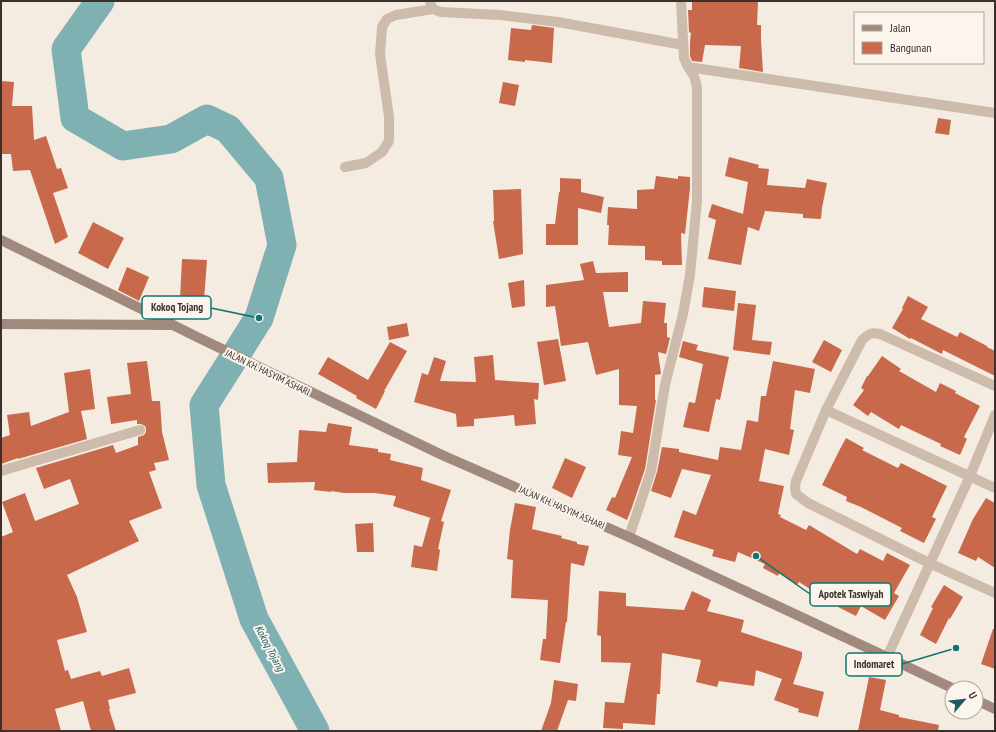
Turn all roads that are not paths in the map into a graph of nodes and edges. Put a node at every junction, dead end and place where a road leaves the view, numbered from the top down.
1 (681, 1) edge
2 (431, 5) edge
3 (683, 45) junction
4 (688, 67) junction
5 (995, 113) edge
6 (345, 167) dead end
7 (1, 240) edge
8 (1, 324) edge
9 (173, 325) junction
10 (995, 386) edge
11 (826, 410) junction
12 (995, 415) edge
13 (140, 430) dead end
14 (1, 472) edge
15 (970, 476) junction
16 (995, 488) edge
17 (629, 537) junction
18 (929, 563) junction
19 (995, 593) edge
20 (887, 657) junction
21 (944, 684) edge
22 (984, 704) edge
23 (995, 709) edge

1 - 3 street
2 - 3 street
2 - 6 street
3 - 4 street
4 - 5 street
4 - 17 street
7 - 9 street, JALAN KH. HASYIM ASHARI
8 - 9 street, JALAN KH. HASYIM ASHARI
9 - 17 street, JALAN KH. HASYIM ASHARI
10 - 11 street
11 - 15 street
11 - 18 street
12 - 15 street
13 - 14 street
15 - 16 street
15 - 18 street
17 - 20 street, JALAN KH. HASYIM ASHARI
18 - 19 street
18 - 20 street
20 - 21 street, JALAN KH. HASYIM ASHARI
22 - 23 street

